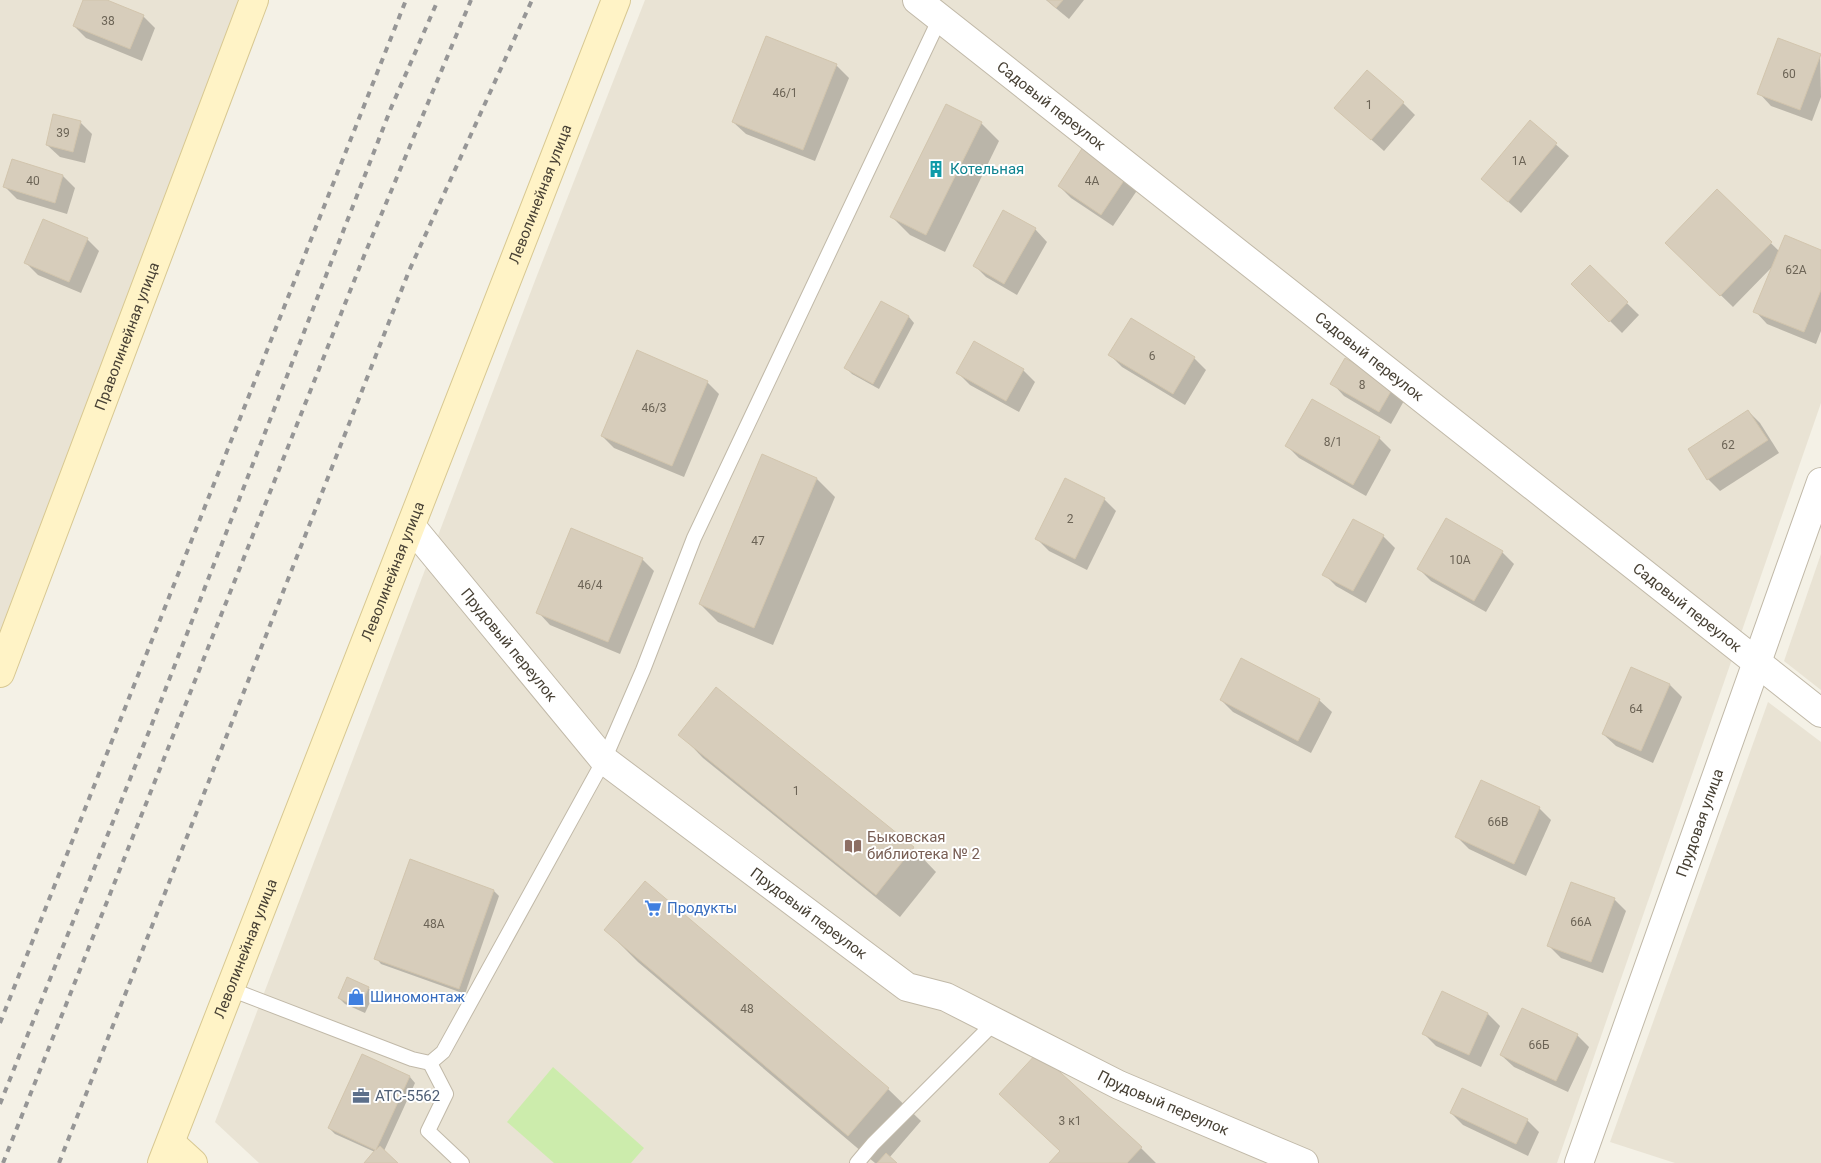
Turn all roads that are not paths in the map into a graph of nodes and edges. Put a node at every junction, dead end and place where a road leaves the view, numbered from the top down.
1 (254, 0) edge
2 (616, 0) edge
3 (917, 0) edge
4 (940, 18) junction
5 (1821, 482) edge
6 (411, 526) junction
7 (1757, 664) junction
8 (0, 672) edge
9 (1821, 713) edge
10 (604, 760) junction
11 (230, 989) junction
12 (995, 1022) junction
13 (430, 1063) junction
14 (166, 1153) edge
15 (1583, 1162) edge
16 (194, 1163) edge
17 (462, 1163) edge
18 (857, 1163) edge
19 (1304, 1163) edge

1 - 8 main road, Праволинейная улица
2 - 6 main road, Леволинейная улица
3 - 4 street, Садовый переулок
4 - 7 street, Садовый переулок
4 - 10 lane
5 - 7 street, Прудовая улица
6 - 10 street, Прудовый переулок
6 - 11 main road, Леволинейная улица
7 - 9 street, Садовый переулок
7 - 15 street, Прудовая улица
10 - 12 street, Прудовый переулок
10 - 13 lane
11 - 13 lane
11 - 14 main road, Леволинейная улица
12 - 18 lane
12 - 19 street, Прудовый переулок
13 - 17 lane
14 - 16 main road

